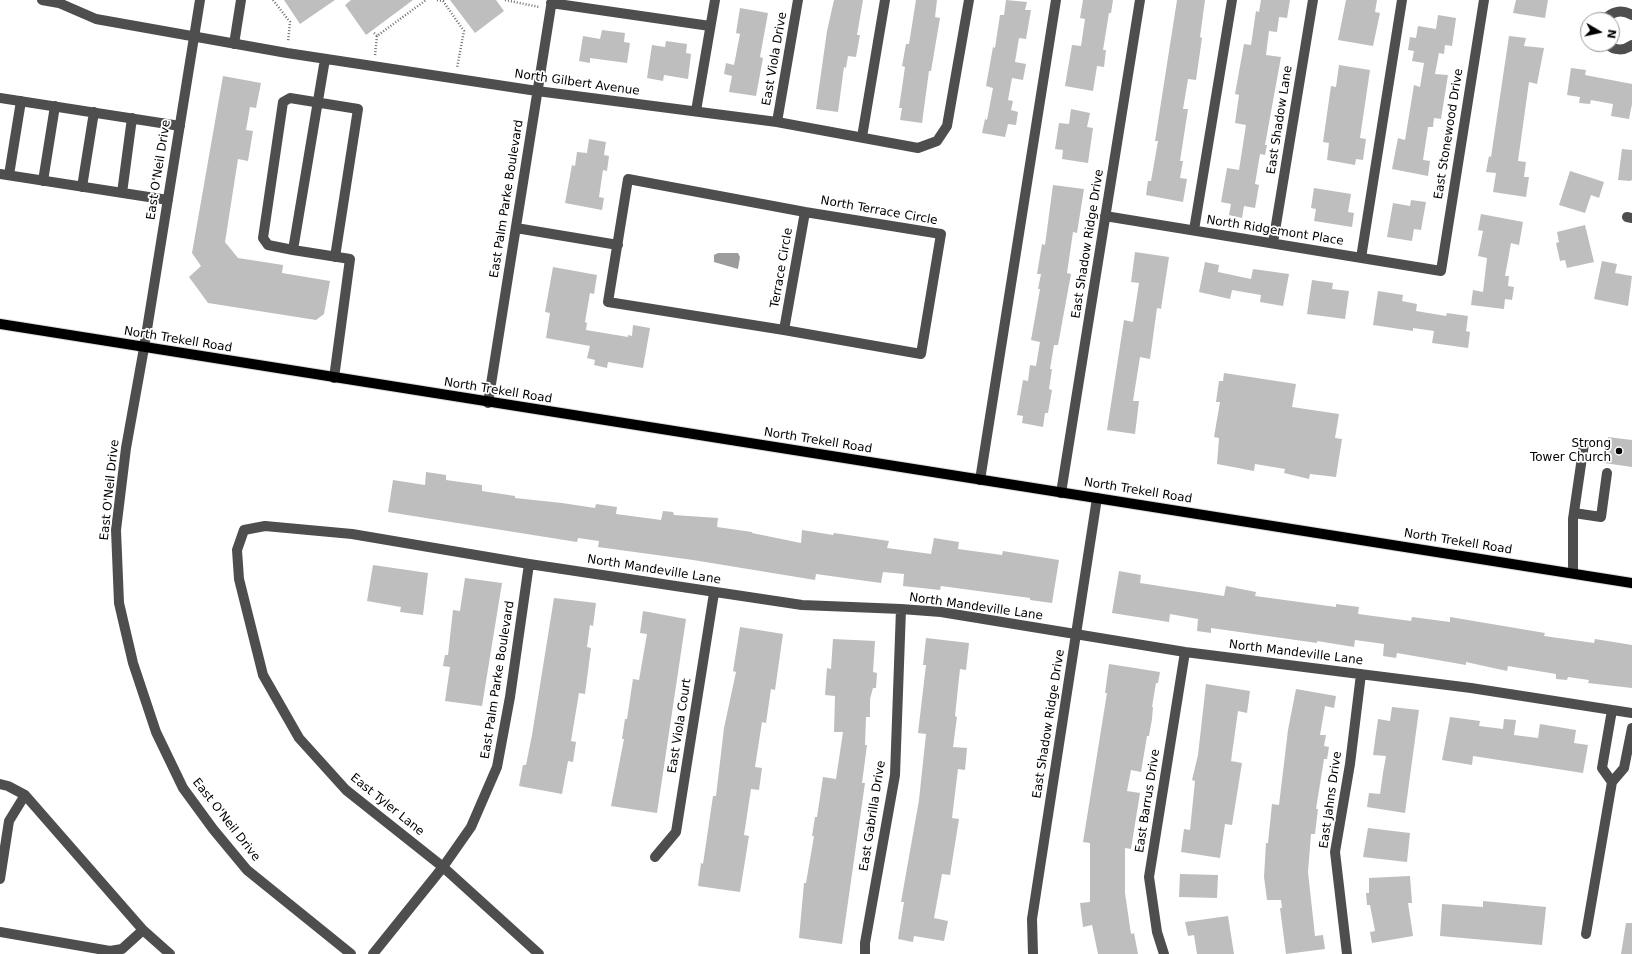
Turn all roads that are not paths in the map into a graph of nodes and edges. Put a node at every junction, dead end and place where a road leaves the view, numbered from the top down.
1 (42, 0) edge
2 (200, 0) edge
3 (241, 0) edge
4 (715, 0) edge
5 (798, 0) edge
6 (885, 0) edge
7 (969, 0) edge
8 (1056, 0) edge
9 (1140, 0) edge
10 (1232, 0) edge
11 (1313, 0) edge
12 (1402, 0) edge
13 (1484, 0) edge
14 (551, 4) edge
15 (1617, 12) edge
16 (1632, 15) edge
17 (710, 26) junction
18 (194, 37) junction
19 (234, 44) junction
20 (1632, 45) edge
21 (1620, 49) edge
22 (325, 59) junction
23 (536, 91) junction
24 (0, 98) edge
25 (21, 101) junction
26 (318, 103) junction
27 (55, 106) junction
28 (696, 111) junction
29 (94, 112) junction
30 (132, 118) junction
31 (777, 122) junction
32 (180, 126) junction
33 (862, 138) junction
34 (4, 175) edge
35 (43, 181) junction
36 (82, 187) junction
37 (126, 194) junction
38 (168, 200) junction
39 (805, 212) junction
40 (1106, 216) junction
41 (516, 228) junction
42 (1194, 230) junction
43 (1273, 243) junction
44 (618, 246) junction
45 (293, 250) junction
46 (335, 257) junction
47 (1361, 258) junction
48 (1441, 271) joint
49 (0, 324) edge
50 (784, 330) junction
51 (144, 348) junction
52 (334, 378) junction
53 (488, 403) junction
54 (1584, 444) dead end
55 (1607, 473) dead end
56 (980, 480) junction
57 (1061, 493) junction
58 (1097, 498) junction
59 (1574, 513) junction
60 (244, 530) joint
61 (529, 564) junction
62 (1572, 573) junction
63 (1632, 583) edge
64 (714, 592) junction
65 (902, 609) junction
66 (1076, 635) junction
67 (1185, 652) junction
68 (1361, 674) junction
69 (1612, 710) junction
70 (1632, 713) edge
71 (1632, 728) edge
72 (1612, 782) junction
73 (0, 784) edge
74 (25, 795) junction
75 (655, 857) dead end
76 (443, 867) junction
77 (0, 879) edge
78 (144, 930) junction
79 (0, 932) edge
80 (1586, 934) dead end
81 (170, 954) edge
82 (351, 954) edge
83 (373, 954) edge
84 (539, 954) edge
85 (865, 954) edge
86 (1033, 954) edge
87 (1164, 954) edge
88 (1347, 954) edge

1 - 18 street, North Gilbert Avenue
2 - 18 street, East O'Neil Drive
3 - 19 street
4 - 17 street
5 - 31 street, East Viola Drive
6 - 33 street
7 - 33 street, North Gilbert Avenue
8 - 56 street
9 - 40 street, East Shadow Ridge Drive
10 - 42 street
11 - 43 street, East Shadow Lane
12 - 47 street
13 - 48 street, East Stonewood Drive
14 - 17 street
14 - 23 street, East Palm Parke Boulevard
15 - 16 street
17 - 28 street
18 - 19 street, North Gilbert Avenue
18 - 32 street, East O'Neil Drive
19 - 22 street, North Gilbert Avenue
20 - 21 street
22 - 23 street, North Gilbert Avenue
22 - 26 street
23 - 28 street, North Gilbert Avenue
23 - 41 street, East Palm Parke Boulevard
24 - 25 street
25 - 27 street
25 - 34 street
26 - 45 street
26 - 45 street
26 - 46 street
27 - 29 street
27 - 35 street
28 - 31 street, North Gilbert Avenue
29 - 30 street
29 - 36 street
30 - 32 street
30 - 37 street
31 - 33 street, North Gilbert Avenue
32 - 38 street, East O'Neil Drive
34 - 35 street
35 - 36 street
36 - 37 street
37 - 38 street
38 - 51 street, East O'Neil Drive
39 - 44 street, North Terrace Circle
39 - 50 street, Terrace Circle
39 - 50 street, North Terrace Circle
40 - 42 street, North Ridgemont Place
40 - 57 street, East Shadow Ridge Drive
41 - 44 street
41 - 53 street, East Palm Parke Boulevard
42 - 43 street, North Ridgemont Place
43 - 47 street, North Ridgemont Place
44 - 50 street, North Terrace Circle
45 - 46 street
46 - 52 street
47 - 48 street, North Ridgemont Place
49 - 51 main road, North Trekell Road
51 - 52 main road, North Trekell Road
51 - 82 street, East O'Neil Drive
52 - 53 main road, North Trekell Road
53 - 56 main road, North Trekell Road
54 - 59 street
55 - 59 street
56 - 57 main road, North Trekell Road
57 - 58 main road, North Trekell Road
58 - 62 main road, North Trekell Road
58 - 66 street, East Shadow Ridge Drive
59 - 62 street
60 - 61 street, North Mandeville Lane
60 - 76 street, East Tyler Lane
61 - 64 street, North Mandeville Lane
61 - 76 street, East Palm Parke Boulevard
62 - 63 main road, North Trekell Road
64 - 65 street, North Mandeville Lane
64 - 75 street, East Viola Court
65 - 66 street, North Mandeville Lane
65 - 85 street, East Gabrilla Drive
66 - 67 street, North Mandeville Lane
66 - 86 street, East Shadow Ridge Drive
67 - 68 street, North Mandeville Lane
67 - 87 street, East Barrus Drive
68 - 69 street, North Mandeville Lane
68 - 88 street, East Jahns Drive
69 - 70 street, North Mandeville Lane
69 - 72 street
71 - 72 street
72 - 80 street
73 - 74 street
74 - 77 street
74 - 78 street
76 - 83 street, East Palm Parke Boulevard
76 - 84 street, East Tyler Lane
78 - 79 street
78 - 81 street

